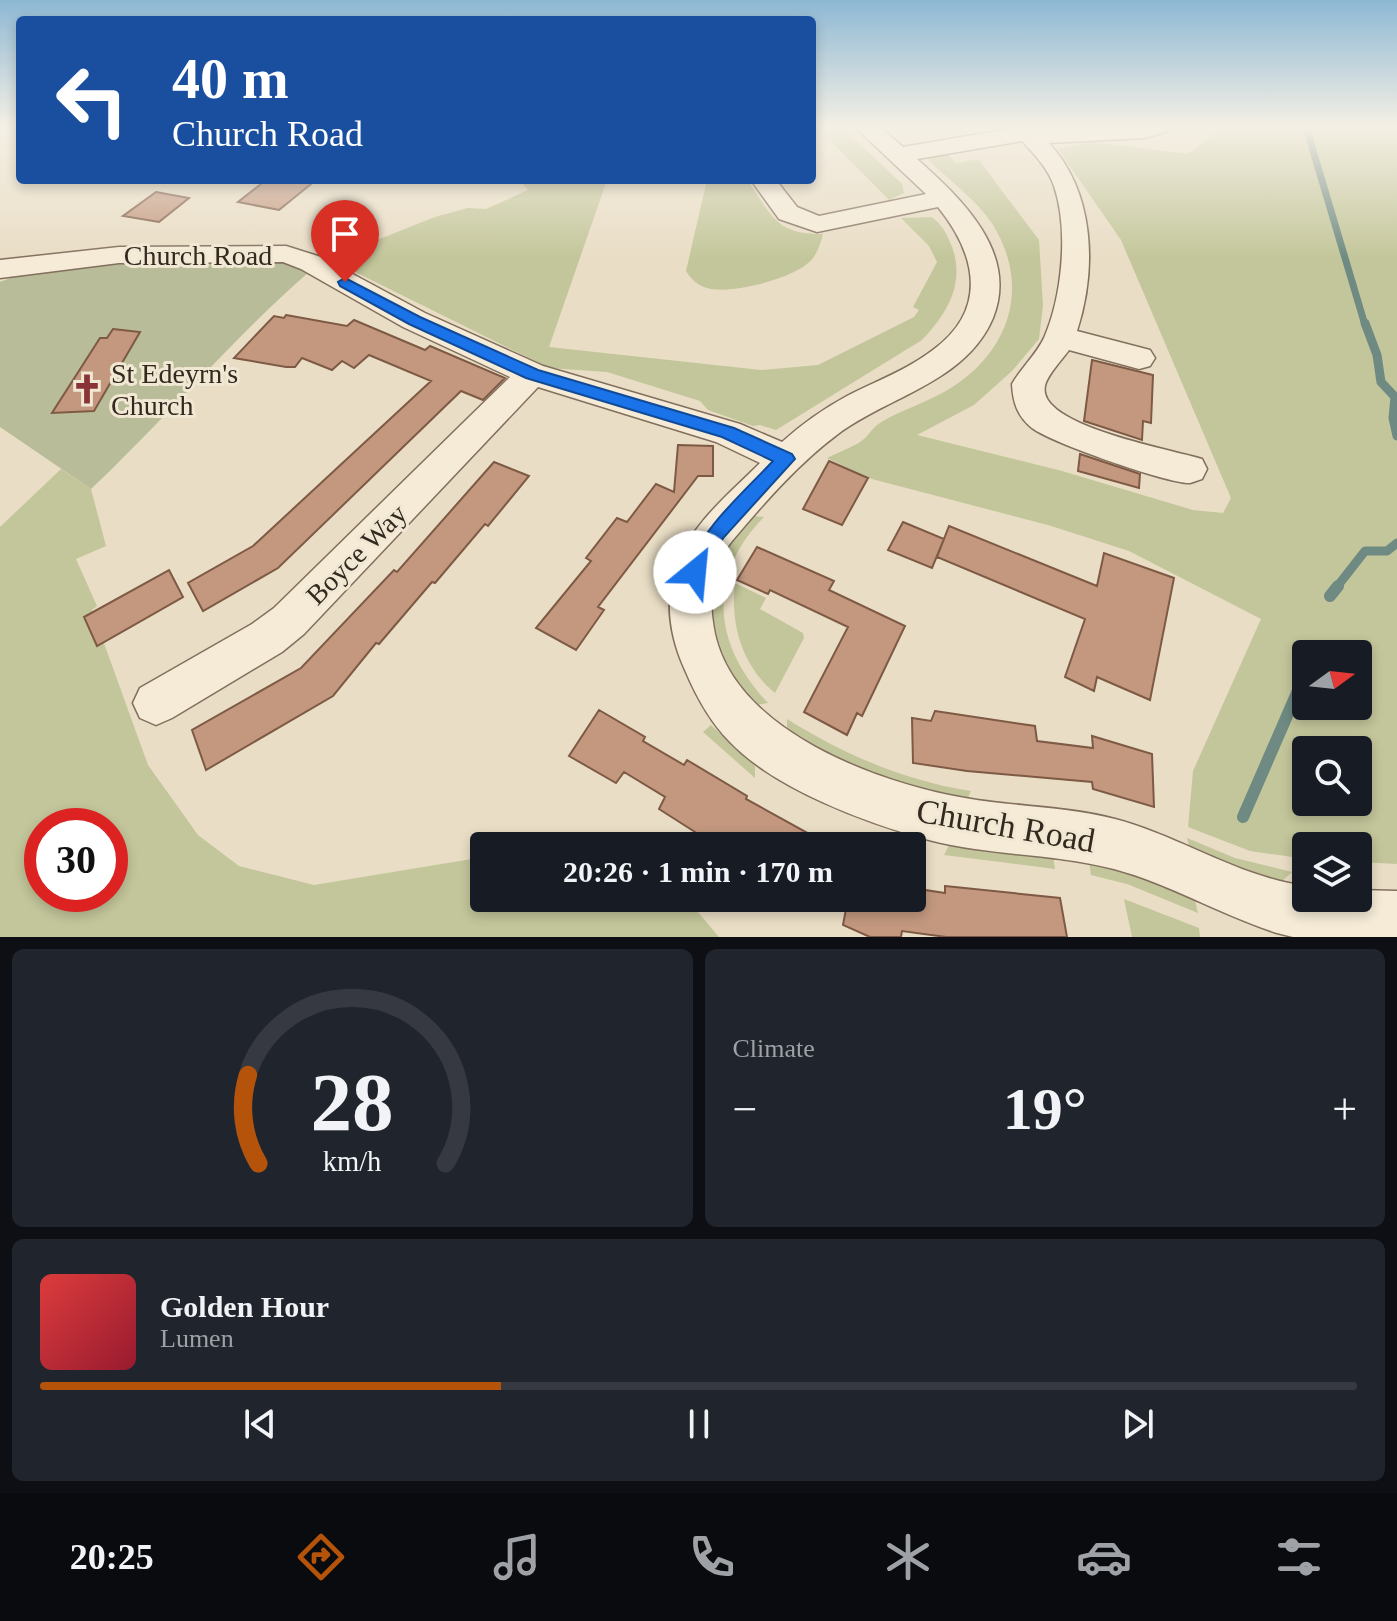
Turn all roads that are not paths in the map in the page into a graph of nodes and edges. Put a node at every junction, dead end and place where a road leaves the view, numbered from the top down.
1 (913, 171) edge
2 (1058, 171) edge
3 (766, 184) edge
4 (942, 198) junction
5 (0, 269) edge
6 (1059, 337) junction
7 (1139, 358) dead end
8 (532, 374) junction
9 (786, 459) junction
10 (1189, 469) dead end
11 (156, 703) dead end
12 (1397, 918) edge

1 - 4 street, Church Road
2 - 6 street
3 - 4 street
4 - 9 street, Church Road
5 - 8 street, Church Road
6 - 7 street
6 - 10 street
8 - 9 street, Church Road
8 - 11 street, Boyce Way
9 - 12 street, Church Road

